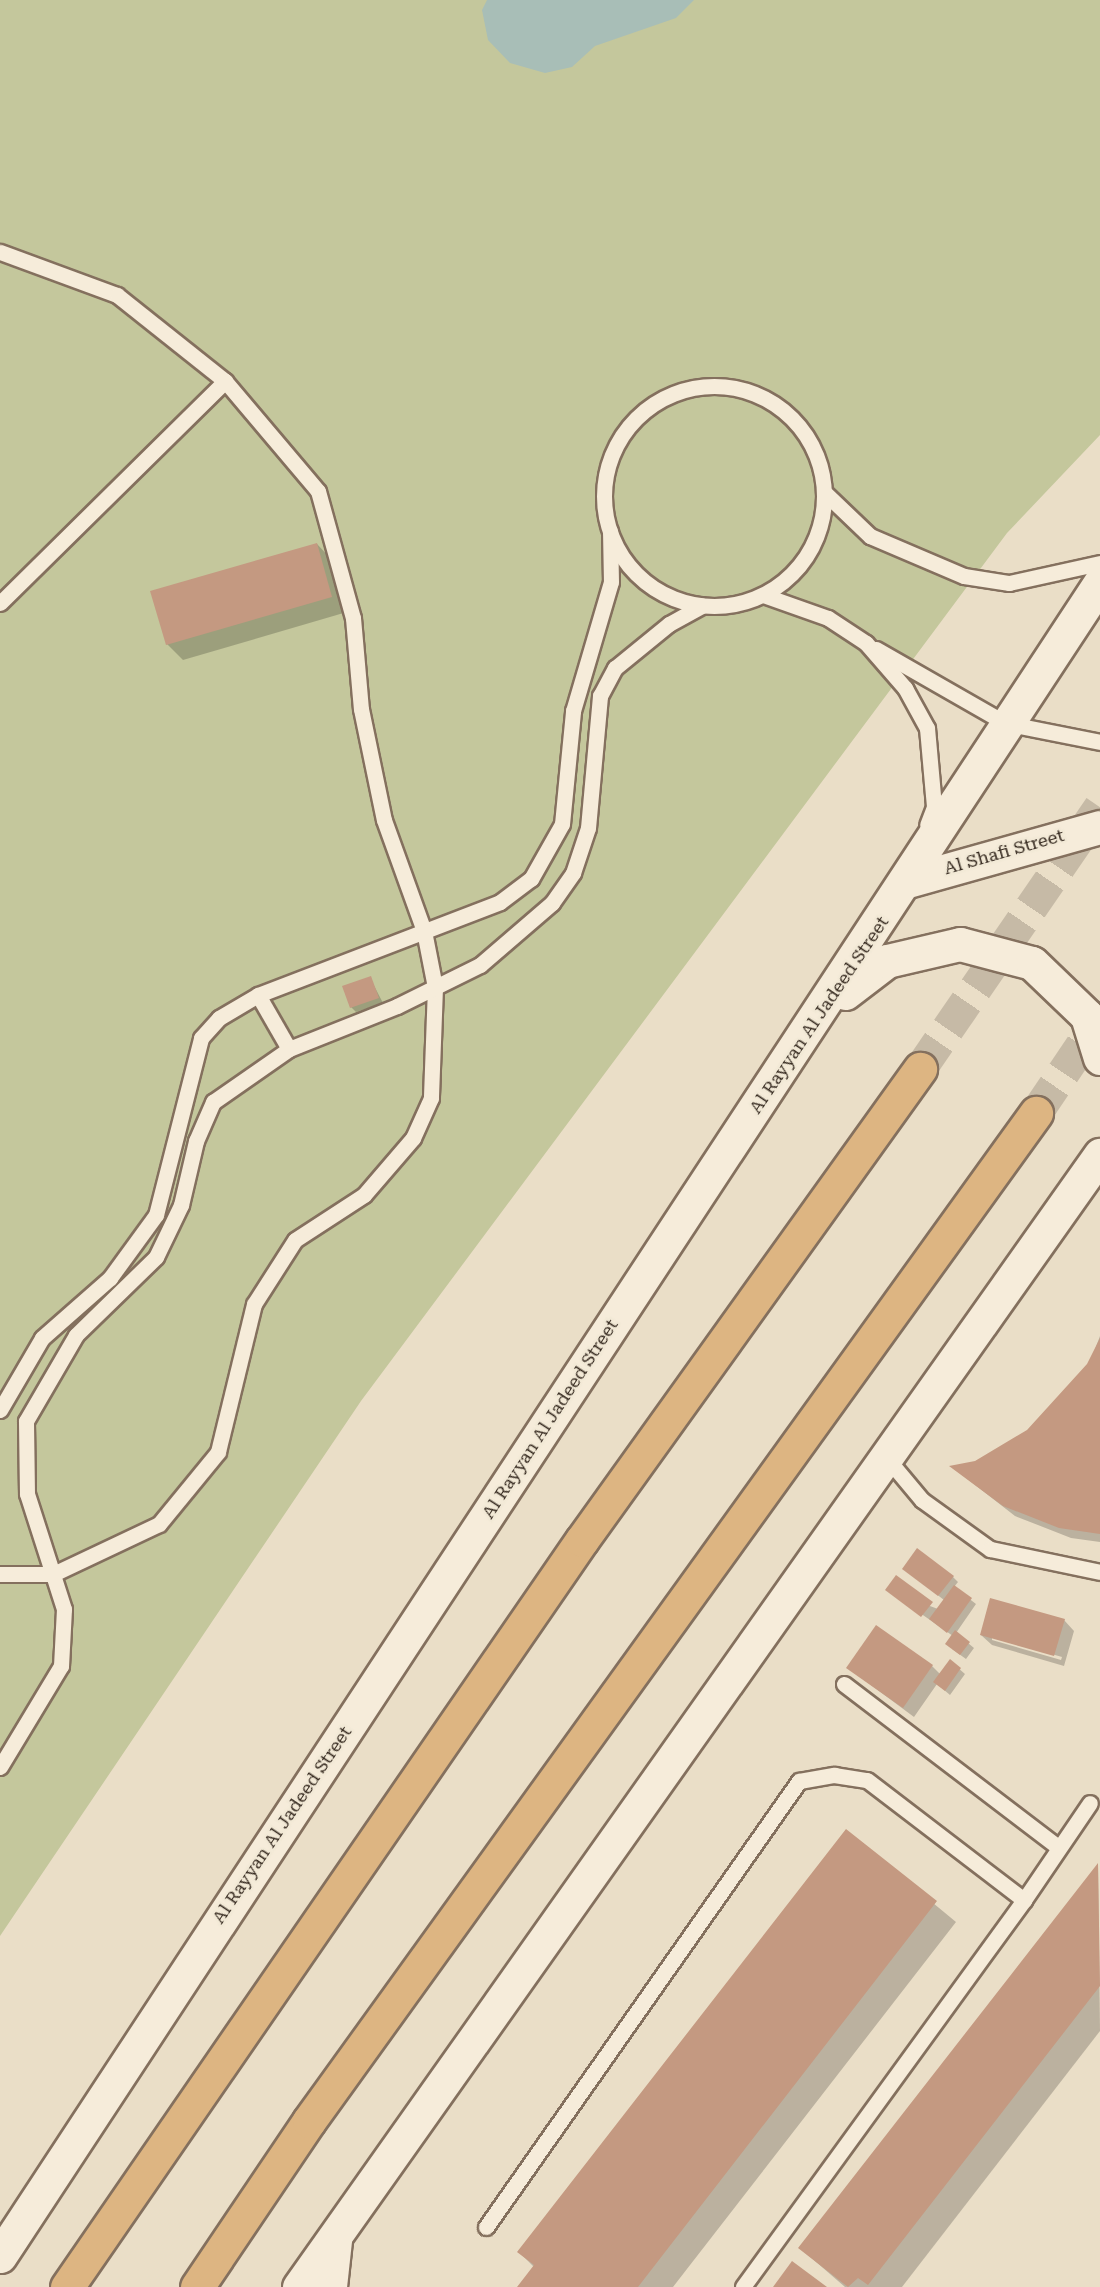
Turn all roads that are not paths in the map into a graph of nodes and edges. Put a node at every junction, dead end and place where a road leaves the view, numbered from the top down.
1 (0, 252) edge
2 (225, 381) junction
3 (824, 492) junction
4 (610, 531) junction
5 (1100, 563) edge
6 (1100, 583) edge
7 (763, 595) junction
8 (0, 603) edge
9 (702, 606) junction
10 (866, 643) junction
11 (1005, 723) junction
12 (1100, 742) edge
13 (1100, 827) edge
14 (908, 881) junction
15 (424, 931) junction
16 (435, 987) junction
17 (258, 995) junction
18 (825, 1008) junction
19 (289, 1050) junction
20 (1100, 1058) edge
21 (920, 1069) tunnel mouth
22 (1036, 1113) tunnel mouth
23 (1098, 1151) edge
24 (0, 1410) edge
25 (886, 1457) junction
26 (1100, 1572) edge
27 (0, 1574) edge
28 (53, 1574) junction
29 (844, 1684) dead end
30 (0, 1767) edge
31 (1090, 1803) dead end
32 (1058, 1847) junction
33 (1024, 1900) junction
34 (486, 2227) dead end
35 (339, 2232) junction
36 (0, 2256) edge
37 (67, 2287) edge
38 (197, 2287) edge
39 (299, 2287) edge
40 (333, 2287) edge
41 (743, 2287) edge

1 - 2 lane
2 - 8 lane
2 - 15 lane
3 - 4 lane
3 - 5 lane
3 - 7 lane
4 - 9 lane
4 - 15 lane
6 - 11 main road, Al Rayyan Al Jadeed Street
7 - 9 lane
7 - 10 lane
9 - 16 lane
10 - 11 lane
10 - 14 lane
11 - 12 lane
11 - 14 main road, Al Rayyan Al Jadeed Street
13 - 14 main road, Al Shafi Street
14 - 18 main road, Al Rayyan Al Jadeed Street
15 - 16 lane
15 - 17 lane
16 - 19 lane
16 - 28 lane
17 - 19 lane
17 - 24 lane
18 - 20 main road
18 - 36 main road, Al Rayyan Al Jadeed Street
19 - 28 lane
21 - 37 highway
22 - 38 highway
23 - 25 main road
25 - 26 lane
25 - 35 main road
27 - 28 lane
28 - 30 lane
29 - 32 lane
31 - 32 lane
32 - 33 lane
33 - 34 lane
33 - 41 lane
35 - 39 main road
35 - 40 street

